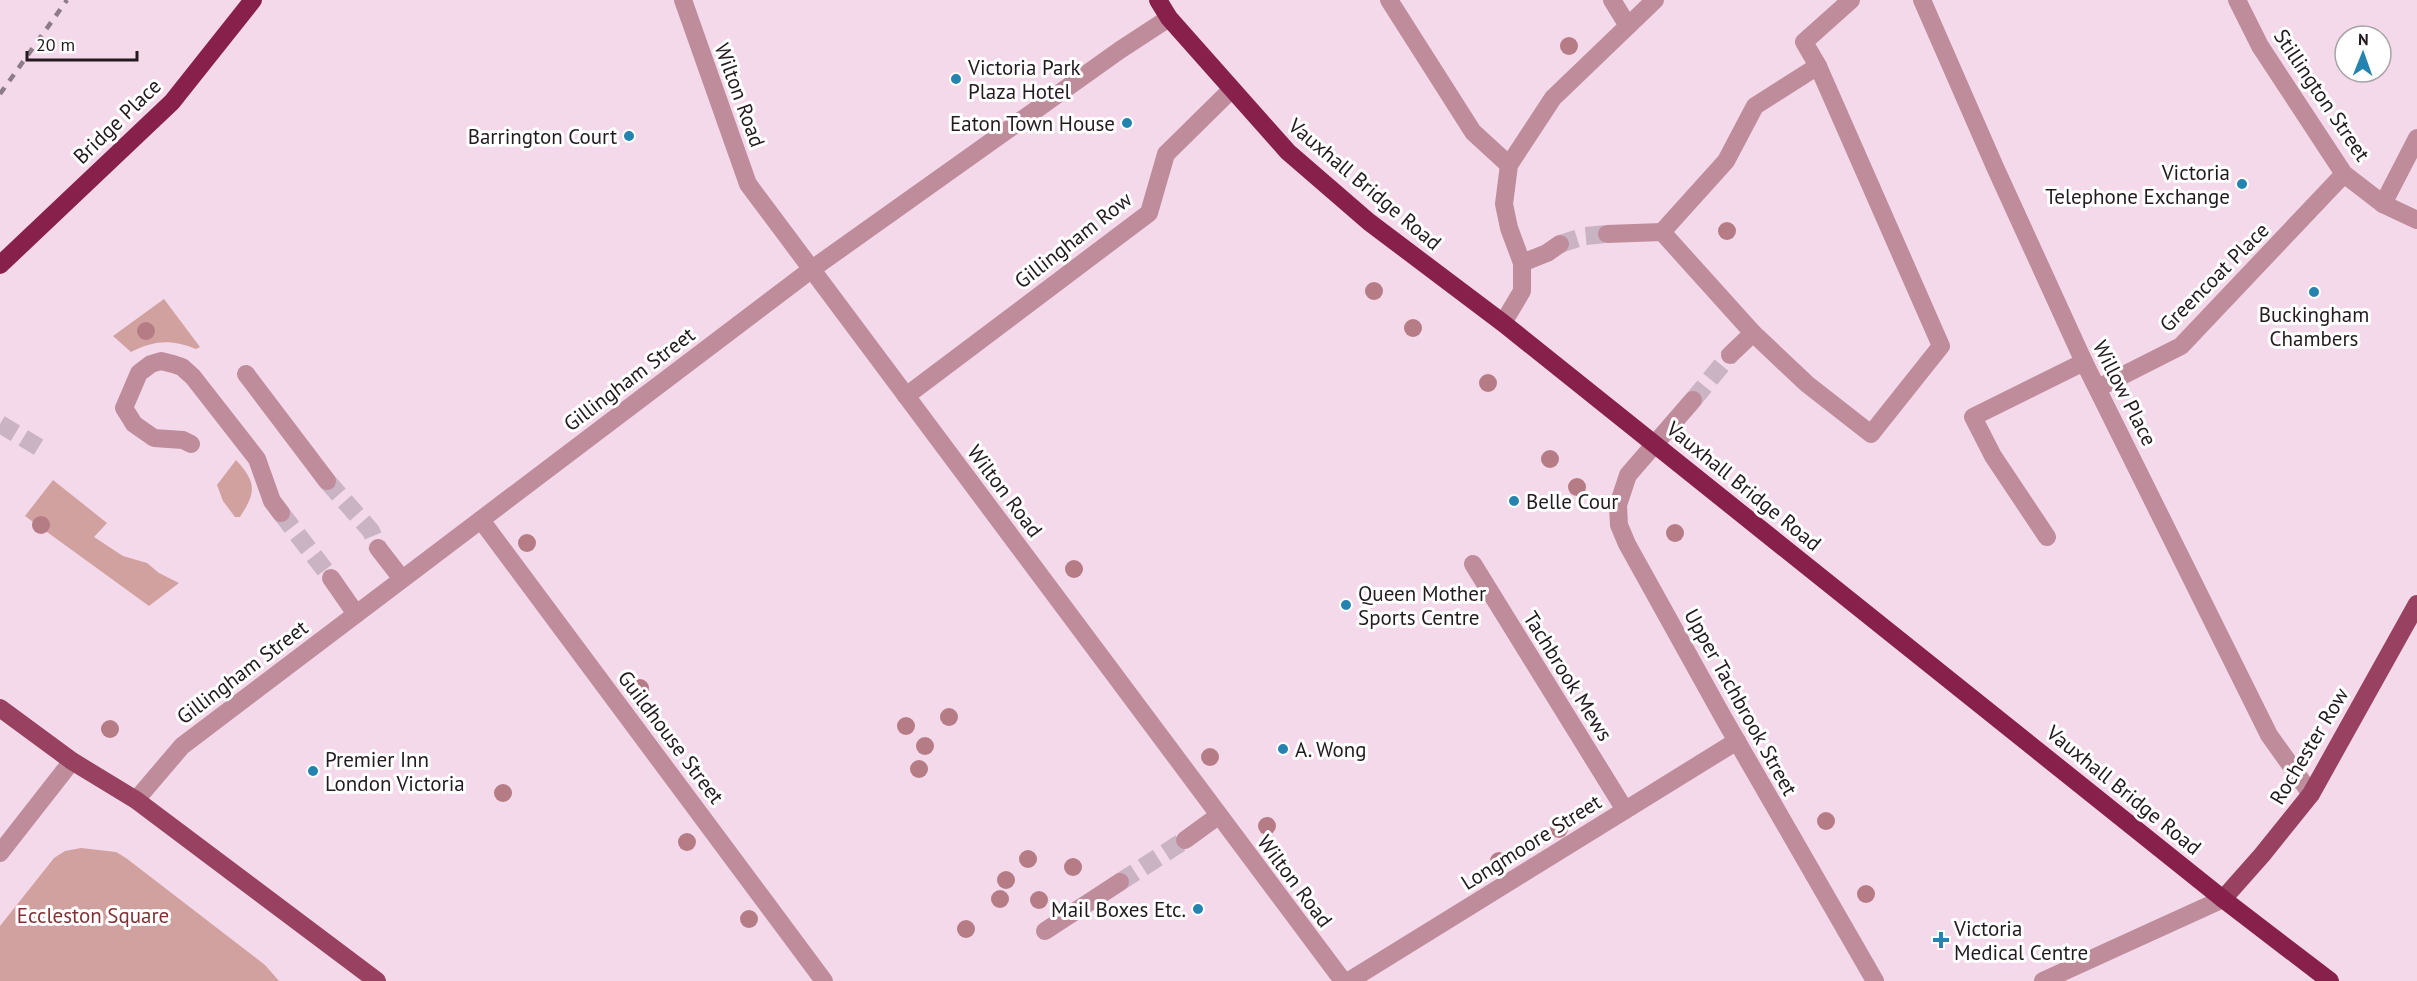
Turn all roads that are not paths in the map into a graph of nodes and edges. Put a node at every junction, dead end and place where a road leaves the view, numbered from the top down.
1 (253, 0) edge
2 (683, 0) edge
3 (1158, 0) edge
4 (1389, 0) edge
5 (1612, 0) edge
6 (1655, 0) edge
7 (1851, 0) edge
8 (1922, 0) edge
9 (2237, 0) edge
10 (1169, 18) junction
11 (1628, 26) junction
12 (1818, 66) junction
13 (1231, 90) junction
14 (2417, 138) edge
15 (1509, 165) junction
16 (2344, 174) junction
17 (2383, 204) junction
18 (2417, 220) edge
19 (1662, 232) junction
20 (1607, 234) tunnel mouth
21 (1560, 244) tunnel mouth
22 (1522, 263) junction
23 (0, 265) edge
24 (812, 269) junction
25 (1503, 323) junction
26 (1752, 333) junction
27 (1730, 355) tunnel mouth
28 (2084, 362) junction
29 (246, 374) dead end
30 (2098, 388) junction
31 (906, 396) junction
32 (1693, 400) tunnel mouth
33 (191, 444) dead end
34 (1656, 444) junction
35 (327, 481) tunnel mouth
36 (281, 513) tunnel mouth
37 (481, 520) junction
38 (2047, 537) dead end
39 (378, 548) tunnel mouth
40 (1473, 564) dead end
41 (331, 578) tunnel mouth
42 (402, 579) junction
43 (2417, 604) edge
44 (356, 614) junction
45 (0, 708) edge
46 (1737, 741) junction
47 (72, 761) junction
48 (2311, 794) junction
49 (136, 800) junction
50 (1625, 810) junction
51 (1218, 816) junction
52 (1185, 840) tunnel mouth
53 (0, 853) edge
54 (1120, 882) tunnel mouth
55 (2223, 899) junction
56 (1045, 931) dead end
57 (1873, 979) edge
58 (377, 981) edge
59 (824, 981) edge
60 (1343, 981) edge
61 (1349, 981) edge
62 (2043, 981) edge
63 (2330, 981) edge

1 - 23 highway, Bridge Place
2 - 24 street, Wilton Road
3 - 10 highway, Vauxhall Bridge Road
4 - 15 street
5 - 11 street
6 - 11 street
7 - 12 street
8 - 28 street, Willow Place
9 - 16 street, Stillington Street
10 - 13 highway, Vauxhall Bridge Road
10 - 24 street, Gillingham Street
11 - 15 street
12 - 19 street
12 - 26 street
13 - 25 highway, Vauxhall Bridge Road
13 - 31 street, Gillingham Row
14 - 17 street
15 - 22 street
16 - 17 street, Stillington Street
16 - 30 street, Greencoat Place
17 - 18 street, Stillington Street
19 - 20 street
19 - 26 street
21 - 22 street
22 - 25 street
24 - 31 street, Wilton Road
24 - 37 street, Gillingham Street
25 - 34 highway, Vauxhall Bridge Road
26 - 27 street
28 - 30 street, Willow Place
28 - 38 street
29 - 35 street
30 - 48 street, Willow Place
31 - 51 street, Wilton Road
32 - 34 street, Upper Tachbrook Street
33 - 36 street
34 - 46 street, Upper Tachbrook Street
34 - 55 highway, Vauxhall Bridge Road
37 - 42 street, Gillingham Street
37 - 59 street, Guildhouse Street
39 - 42 street
40 - 50 street, Tachbrook Mews
41 - 44 street
42 - 44 street, Gillingham Street
43 - 48 main road, Rochester Row
44 - 49 street, Gillingham Street
45 - 47 main road
46 - 50 street, Longmoore Street
46 - 57 street, Upper Tachbrook Street
47 - 49 main road
47 - 53 street
48 - 55 main road, Rochester Row
49 - 58 main road
50 - 61 street, Longmoore Street
51 - 52 street
51 - 60 street, Wilton Road
54 - 56 street
55 - 62 street
55 - 63 highway, Vauxhall Bridge Road

